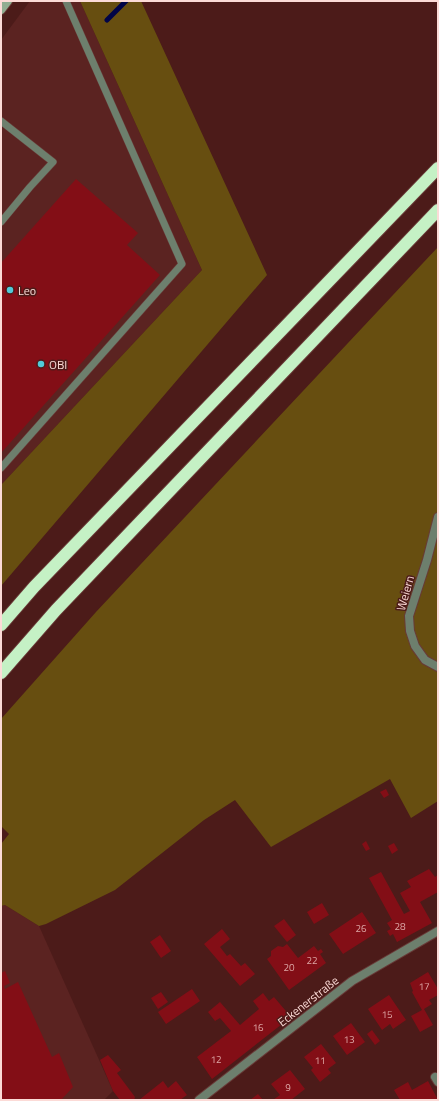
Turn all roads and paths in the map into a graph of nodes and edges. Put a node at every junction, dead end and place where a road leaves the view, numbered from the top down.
1 (8, 1) edge
2 (66, 1) edge
3 (1, 10) edge
4 (1, 121) edge
5 (438, 168) edge
6 (438, 210) edge
7 (1, 222) edge
8 (1, 468) edge
9 (438, 517) edge
10 (1, 625) edge
11 (438, 667) edge
12 (1, 673) edge
13 (438, 931) edge
14 (199, 1100) edge

1 - 3 main road
2 - 8 lane
4 - 7 lane
5 - 10 highway
6 - 12 highway
9 - 11 street, Weiern
13 - 14 street, Eckenerstraße

